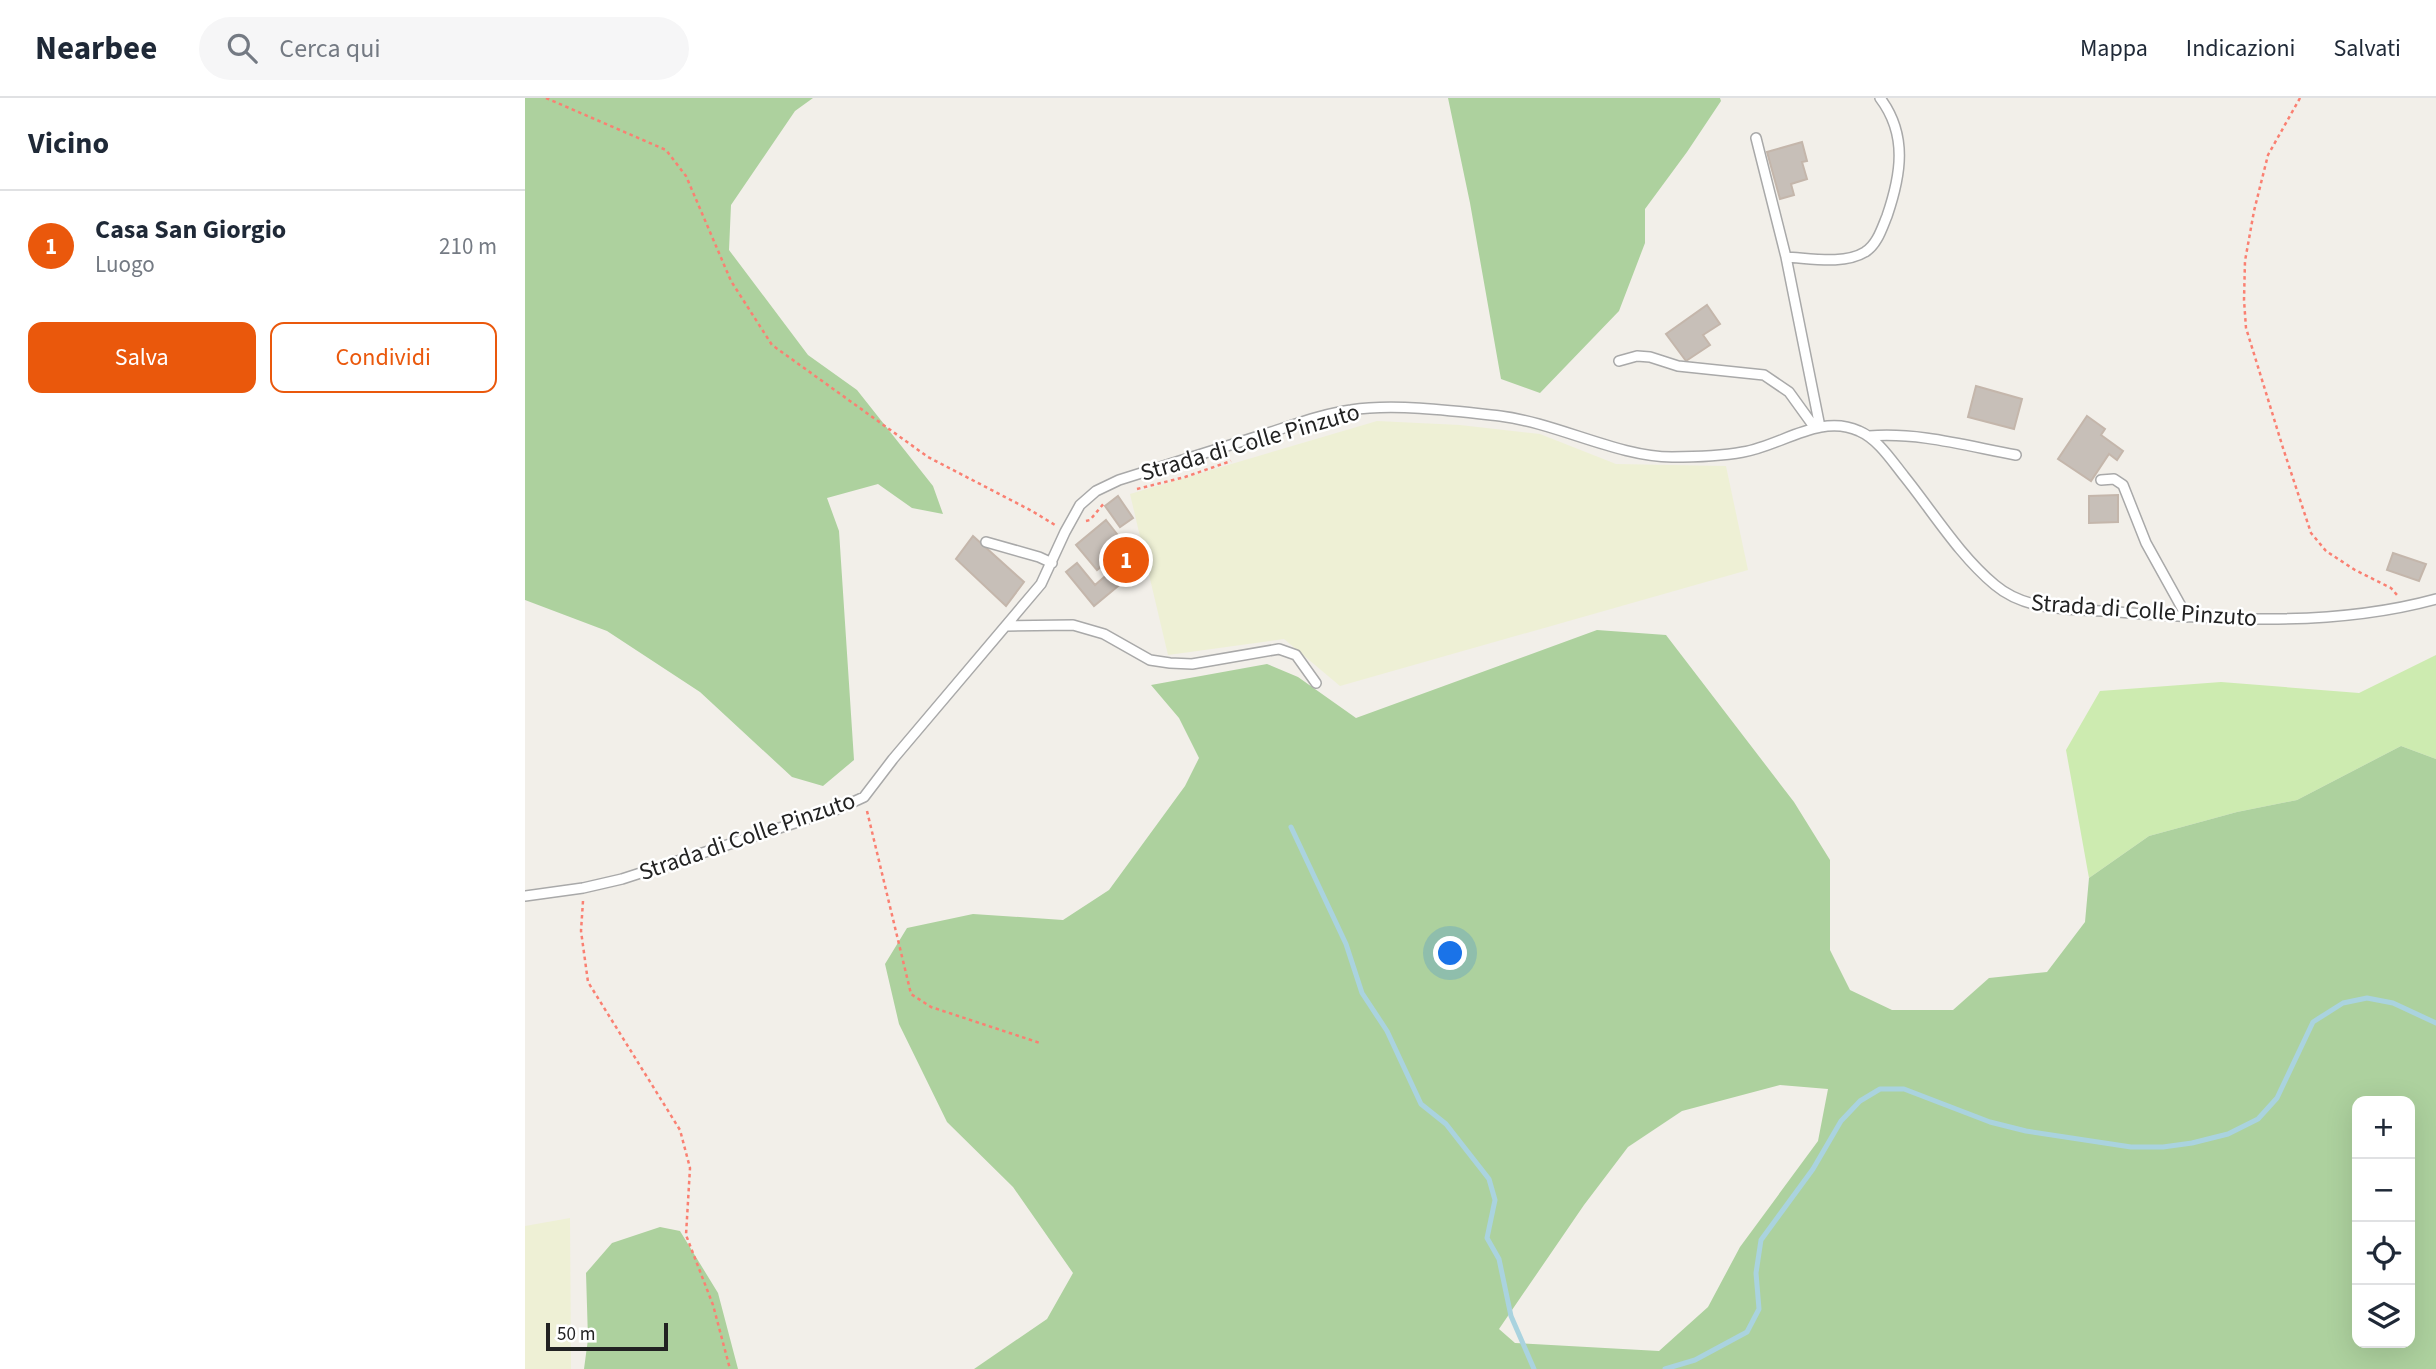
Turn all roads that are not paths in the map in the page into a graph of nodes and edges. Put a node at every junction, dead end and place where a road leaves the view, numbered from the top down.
1 (1880, 98) edge
2 (1756, 138) dead end
3 (1786, 257) junction
4 (1619, 361) dead end
5 (1818, 428) junction
6 (1869, 436) junction
7 (2016, 455) dead end
8 (2101, 480) dead end
9 (986, 542) dead end
10 (1052, 564) junction
11 (2436, 599) edge
12 (2187, 617) junction
13 (1006, 626) junction
14 (1316, 683) dead end
15 (525, 896) edge

1 - 3 lane
2 - 3 lane
3 - 5 lane
4 - 5 lane
5 - 6 lane, Strada di Colle Pinzuto
5 - 10 lane, Strada di Colle Pinzuto
6 - 7 lane
6 - 12 lane, Strada di Colle Pinzuto
8 - 12 lane
9 - 10 lane
10 - 13 lane, Strada di Colle Pinzuto
11 - 12 lane, Strada di Colle Pinzuto
13 - 14 lane
13 - 15 lane, Strada di Colle Pinzuto

